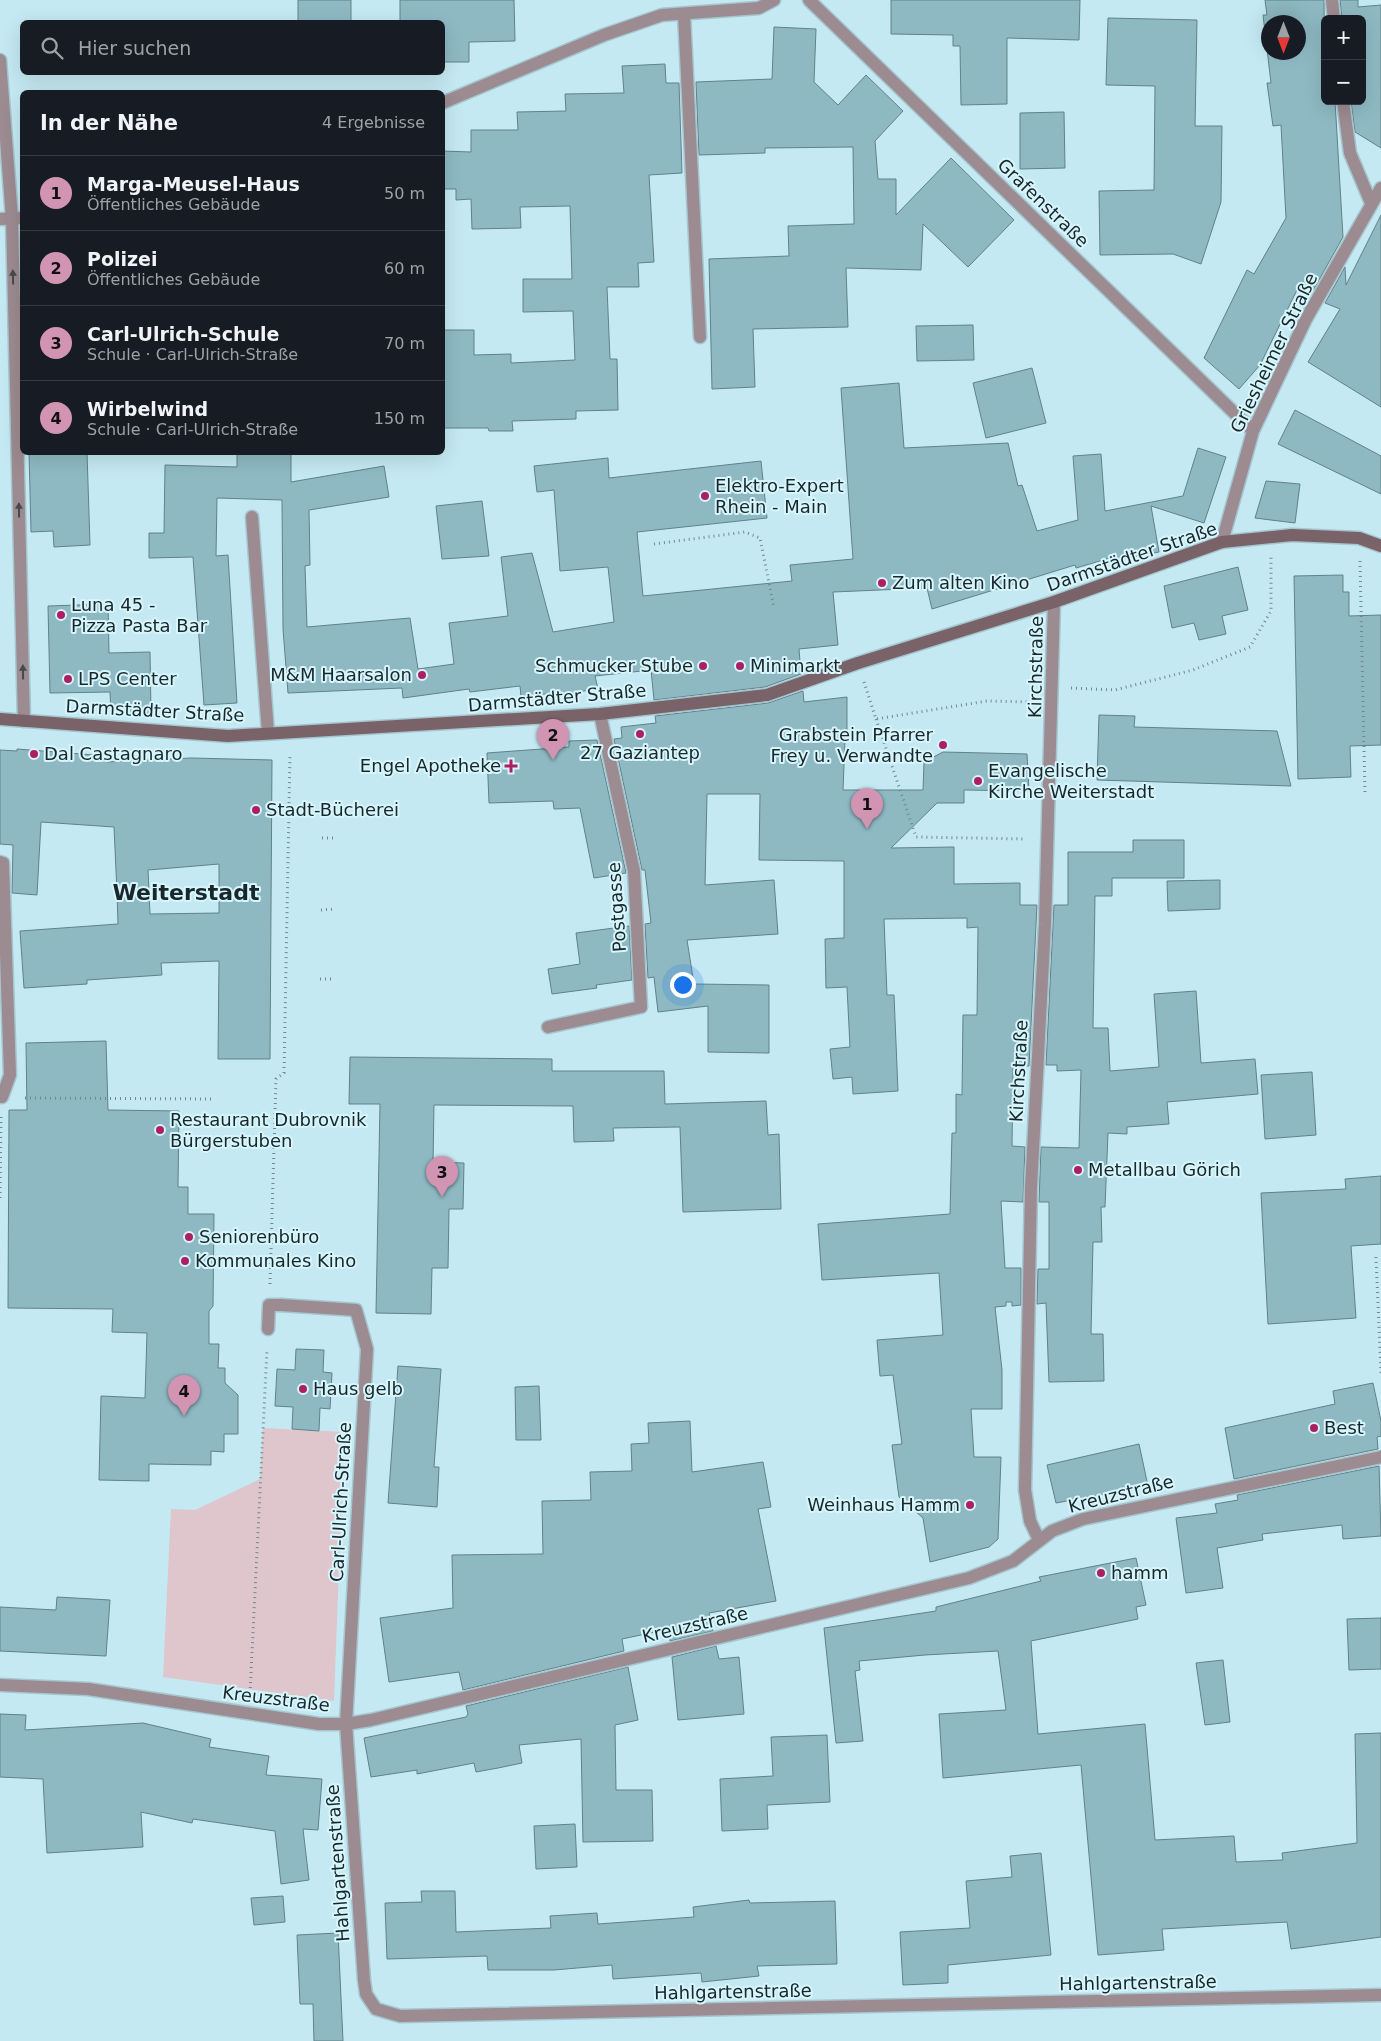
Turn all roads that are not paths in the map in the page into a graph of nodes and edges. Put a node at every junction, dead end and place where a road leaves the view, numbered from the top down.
1 (774, 0) edge
2 (809, 0) edge
3 (1332, 0) edge
4 (684, 14) junction
5 (1334, 15) edge
6 (0, 60) edge
7 (445, 102) edge
8 (1344, 105) edge
9 (1381, 188) edge
10 (1371, 203) junction
11 (12, 219) edge
12 (700, 337) dead end
13 (1253, 431) junction
14 (252, 517) dead end
15 (1222, 542) junction
16 (1381, 546) edge
17 (1054, 602) junction
18 (600, 714) junction
19 (0, 719) edge
20 (24, 721) junction
21 (268, 733) junction
22 (0, 862) edge
23 (548, 1027) dead end
24 (1, 1097) edge
25 (268, 1329) road end
26 (1381, 1457) edge
27 (1039, 1540) junction
28 (0, 1685) edge
29 (346, 1724) junction
30 (1381, 1995) edge

1 - 4 street
2 - 13 street, Grafenstraße
3 - 5 street
4 - 7 street
4 - 12 street
6 - 11 street
8 - 10 street
9 - 10 street, Griesheimer Straße
10 - 13 street, Griesheimer Straße
20 -> 11 street
13 - 15 street, Griesheimer Straße
14 - 21 street
15 - 16 street, Darmstädter Straße
15 - 17 street, Darmstädter Straße
17 - 18 street, Darmstädter Straße
17 - 27 street, Kirchstraße
18 - 21 street, Darmstädter Straße
18 - 23 street, Postgasse
19 - 20 street, Darmstädter Straße
20 - 21 street, Darmstädter Straße
22 - 24 street
25 - 29 street, Carl-Ulrich-Straße
26 - 27 street, Kreuzstraße
27 - 29 street, Kreuzstraße
28 - 29 street, Kreuzstraße
29 - 30 street, Hahlgartenstraße

